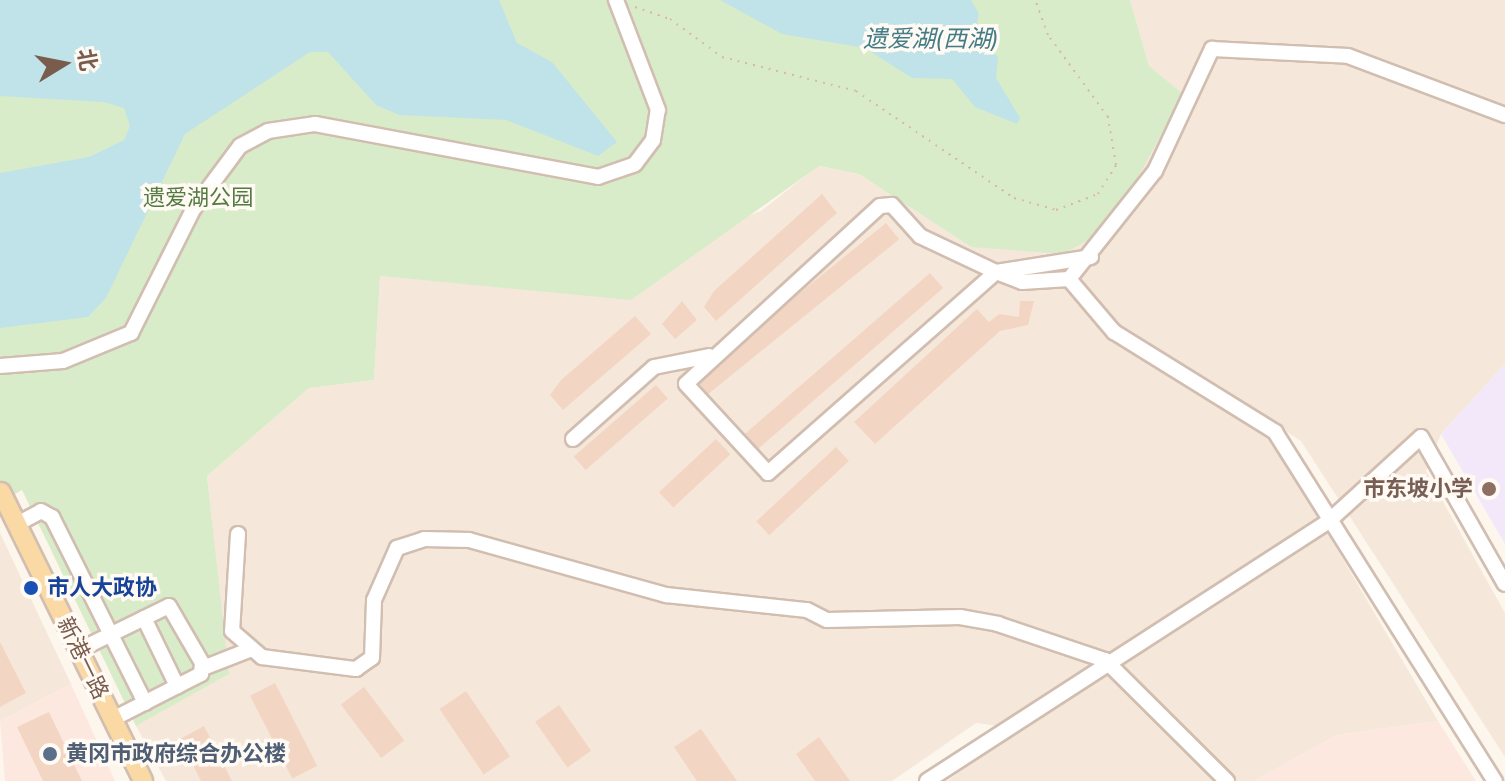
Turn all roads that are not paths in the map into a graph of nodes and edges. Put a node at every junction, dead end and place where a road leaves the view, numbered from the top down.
1 (617, 3) edge
2 (1505, 115) edge
3 (1091, 257) junction
4 (996, 272) junction
5 (1069, 279) junction
6 (709, 356) junction
7 (0, 366) edge
8 (573, 439) dead end
9 (1, 492) edge
10 (1330, 520) junction
11 (17, 524) junction
12 (238, 534) dead end
13 (1505, 584) edge
14 (144, 618) junction
15 (111, 634) junction
16 (79, 650) junction
17 (249, 650) junction
18 (1105, 660) junction
19 (203, 668) junction
20 (177, 686) junction
21 (145, 703) junction
22 (113, 719) junction
23 (143, 781) edge
24 (927, 781) edge
25 (1227, 781) edge
26 (1495, 781) edge

1 - 7 street
2 - 3 street
3 - 4 street
3 - 5 street
4 - 5 street
4 - 6 street
4 - 6 street
5 - 10 street
6 - 8 street
9 - 11 main road, 新港一路
10 - 13 street
10 - 18 street
10 - 26 street
11 - 15 street
11 - 16 main road, 新港一路
12 - 17 street
14 - 15 street
14 - 19 street
14 - 20 street
15 - 16 street
15 - 21 street
16 - 22 main road, 新港一路
17 - 18 street
17 - 19 street
18 - 24 street
18 - 25 street
19 - 20 street
20 - 21 street
21 - 22 street
22 - 23 main road, 新港一路

